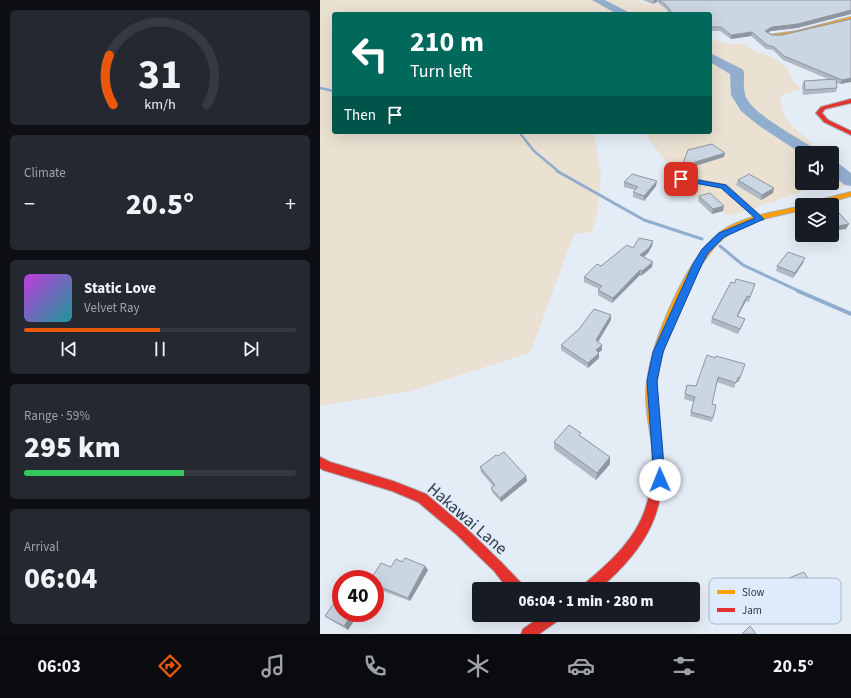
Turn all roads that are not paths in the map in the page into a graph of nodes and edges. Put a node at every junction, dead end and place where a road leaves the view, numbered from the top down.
1 (851, 18) edge
2 (771, 35) edge
3 (851, 100) edge
4 (851, 133) edge
5 (668, 177) dead end
6 (847, 195) edge
7 (836, 198) edge
8 (795, 210) edge
9 (761, 219) junction
10 (320, 462) edge
11 (511, 582) edge
12 (597, 582) edge
13 (544, 622) edge
14 (528, 634) edge

1 - 2 street
3 - 4 street
5 - 9 lane
6 - 7 street
8 - 9 street
9 - 12 street
10 - 11 street, Hakawai Lane
13 - 14 street

